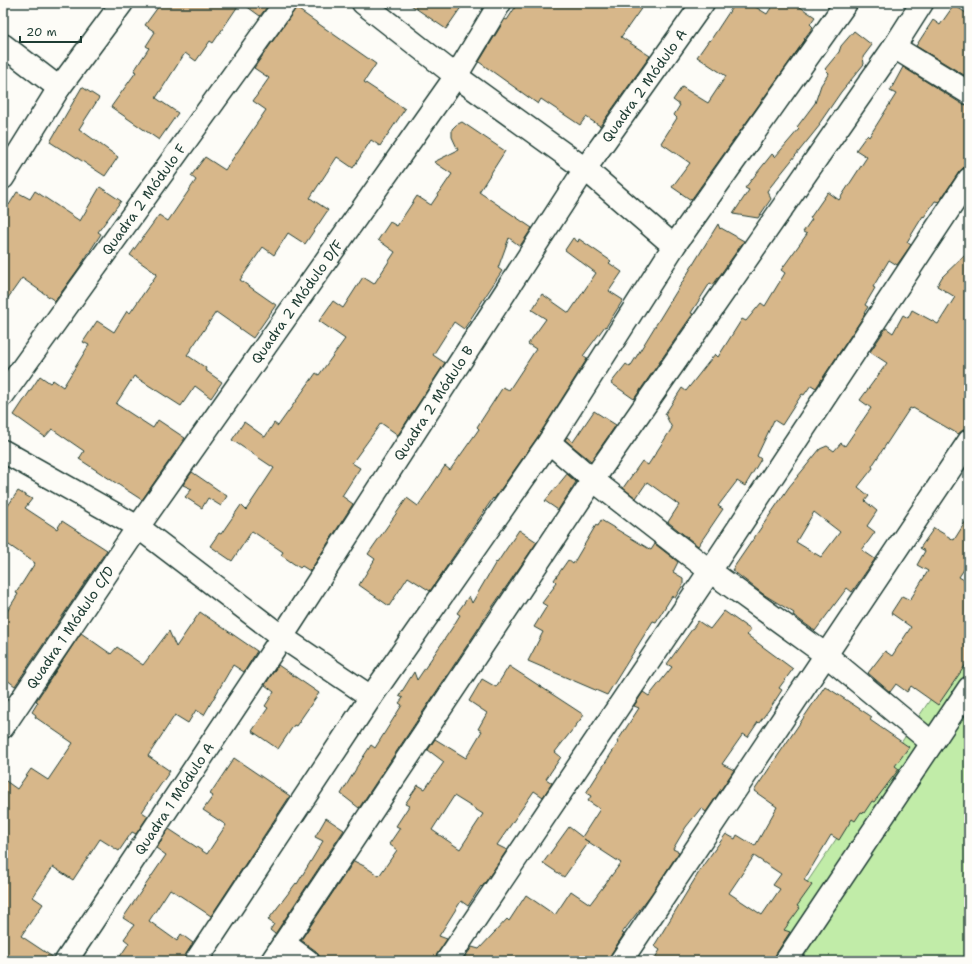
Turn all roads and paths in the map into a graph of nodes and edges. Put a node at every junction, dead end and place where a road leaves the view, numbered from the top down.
1 (122, 3) edge
2 (285, 3) edge
3 (363, 3) edge
4 (500, 3) edge
5 (704, 3) edge
6 (846, 3) edge
7 (922, 3) edge
8 (3, 44) edge
9 (894, 47) junction
10 (456, 76) junction
11 (59, 88) junction
12 (969, 93) edge
13 (585, 169) junction
14 (3, 178) edge
15 (969, 179) edge
16 (674, 246) junction
17 (3, 395) edge
18 (969, 441) edge
19 (549, 442) junction
20 (3, 451) edge
21 (593, 480) junction
22 (138, 527) junction
23 (710, 571) junction
24 (282, 637) junction
25 (826, 655) junction
26 (969, 688) edge
27 (370, 698) junction
28 (3, 727) edge
29 (932, 742) junction
30 (284, 943) junction
31 (66, 961) edge
32 (196, 961) edge
33 (272, 961) edge
34 (308, 961) edge
35 (447, 961) edge
36 (621, 961) edge
37 (786, 961) edge

1 - 11 street
2 - 17 street, Quadra 2 Módulo F
3 - 10 street
4 - 10 street, Quadra 2 Módulo D/F
5 - 13 street, Quadra 2 Módulo A
6 - 16 street
7 - 9 street
8 - 11 street
9 - 12 street
9 - 21 street
10 - 13 street
10 - 22 street, Quadra 2 Módulo D/F
11 - 14 street
13 - 16 street
13 - 24 street, Quadra 2 Módulo B
15 - 23 street
16 - 19 street
18 - 25 street
19 - 21 street
19 - 27 street
20 - 22 street
21 - 23 street
21 - 30 street
22 - 24 street
22 - 28 street, Quadra 1 Módulo C/D
23 - 25 street
23 - 35 street
24 - 27 street
24 - 31 street, Quadra 1 Módulo A
25 - 29 street
25 - 36 street
26 - 29 street
27 - 32 street
29 - 37 street
30 - 33 street
30 - 34 street

